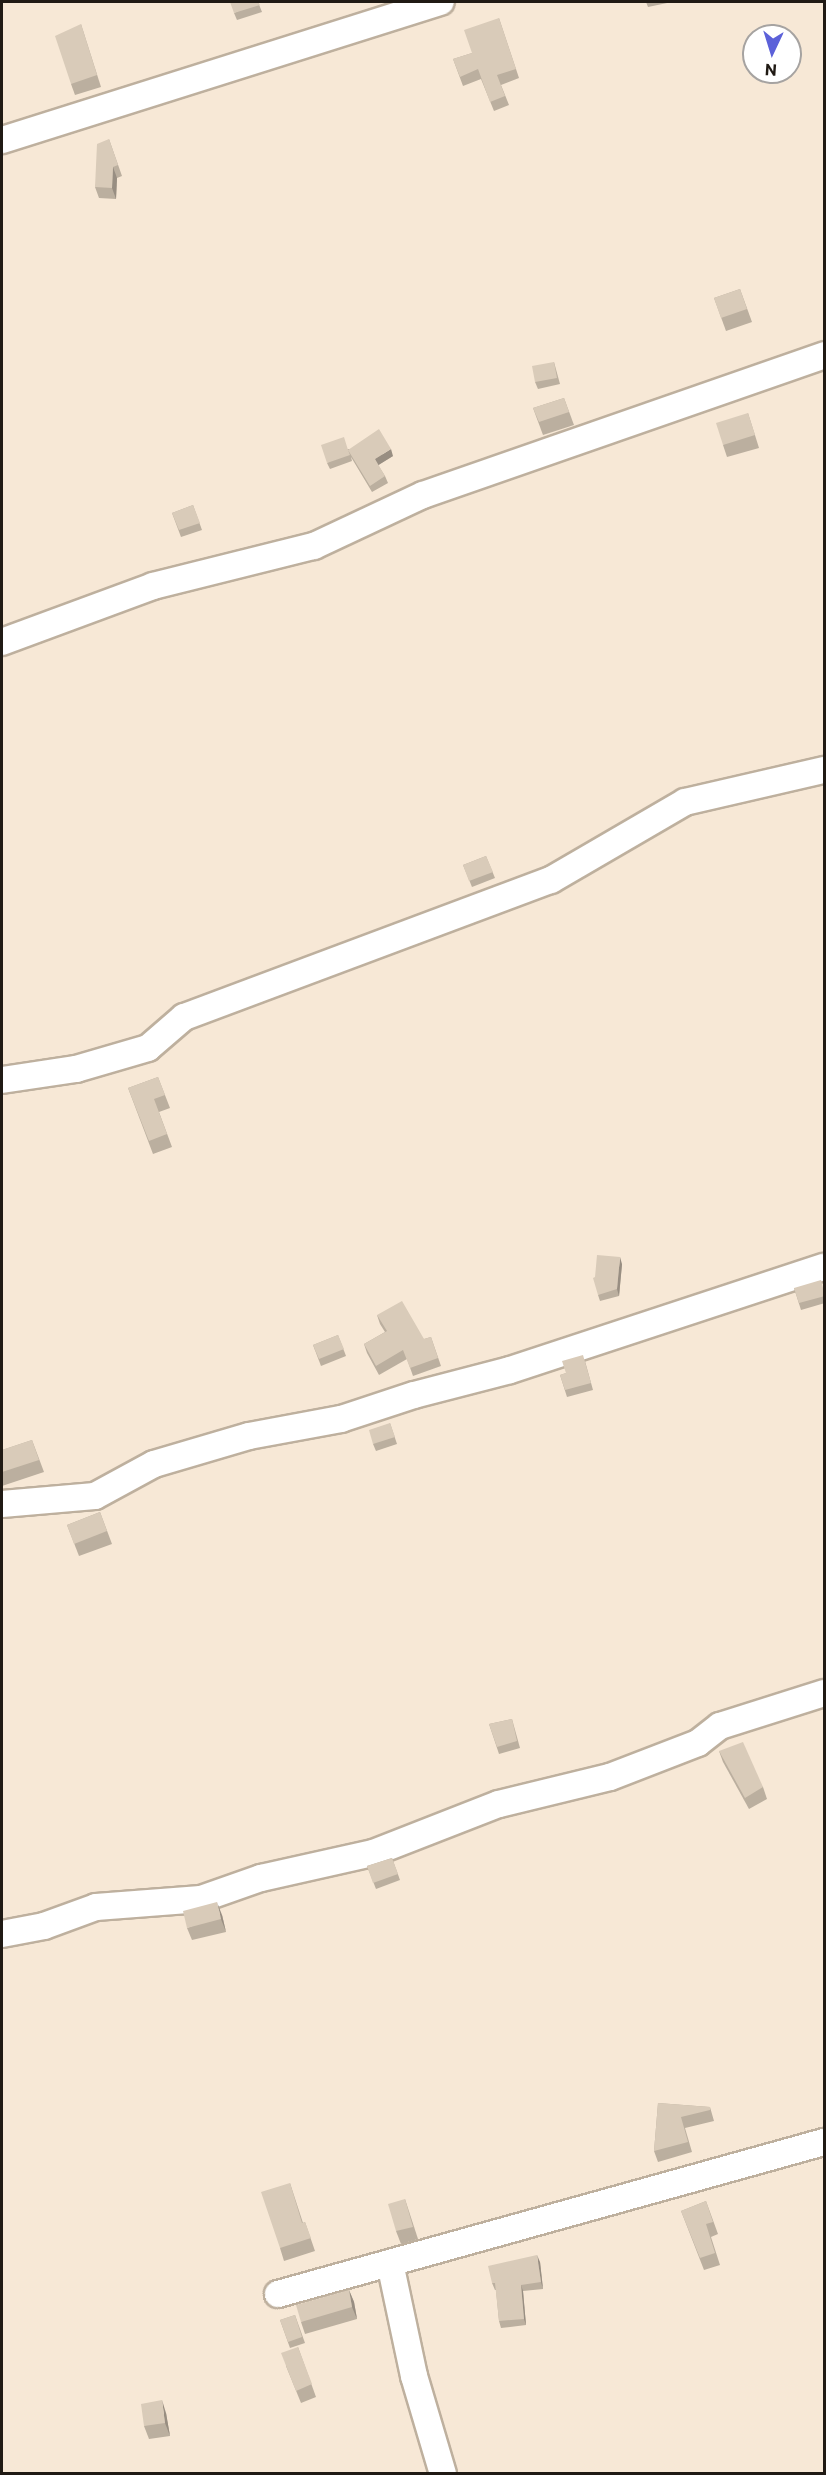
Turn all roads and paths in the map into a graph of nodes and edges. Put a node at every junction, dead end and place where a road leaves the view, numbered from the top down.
1 (441, 2) edge
2 (2, 140) edge
3 (825, 355) edge
4 (2, 642) edge
5 (825, 770) edge
6 (2, 1080) edge
7 (825, 1267) edge
8 (2, 1504) edge
9 (825, 1693) edge
10 (2, 1934) edge
11 (825, 2142) edge
12 (390, 2264) junction
13 (278, 2294) dead end
14 (443, 2474) edge

1 - 2 street
3 - 4 street
5 - 6 street
7 - 8 street
9 - 10 street
11 - 12 street
12 - 13 street
12 - 14 street

